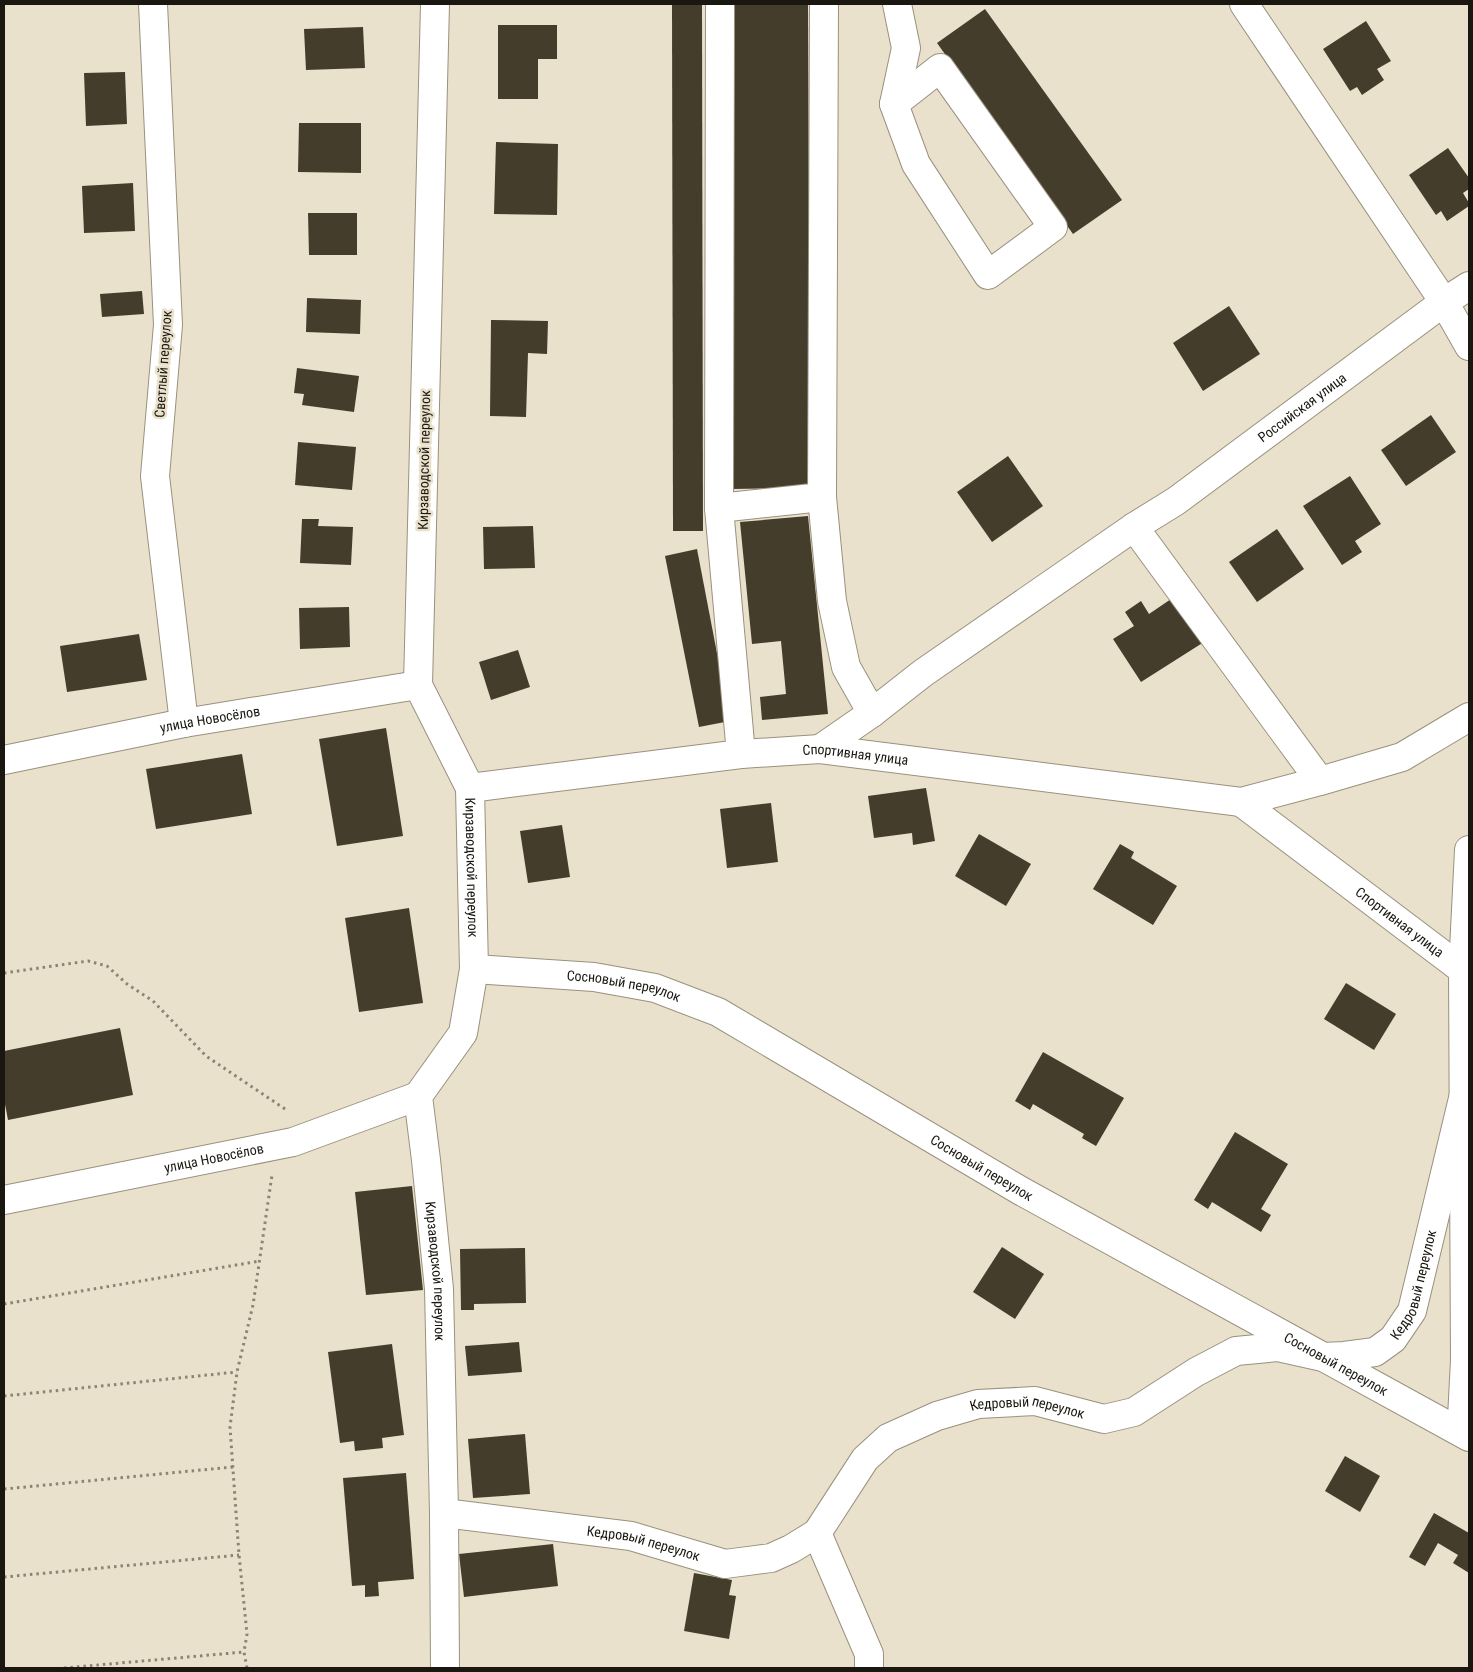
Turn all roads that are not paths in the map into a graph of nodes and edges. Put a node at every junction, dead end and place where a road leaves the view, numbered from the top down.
1 (154, 4) edge
2 (435, 4) edge
3 (720, 4) edge
4 (824, 4) edge
5 (897, 4) edge
6 (1244, 4) edge
7 (894, 104) junction
8 (1469, 286) edge
9 (1444, 302) junction
10 (1469, 346) edge
11 (822, 497) junction
12 (719, 508) junction
13 (1134, 527) junction
14 (418, 684) junction
15 (872, 713) junction
16 (1469, 717) edge
17 (184, 723) junction
18 (820, 749) junction
19 (741, 754) junction
20 (4, 760) edge
21 (1320, 781) junction
22 (470, 788) junction
23 (1241, 802) junction
24 (1469, 850) edge
25 (474, 969) junction
26 (1463, 970) junction
27 (1465, 1090) junction
28 (418, 1096) junction
29 (4, 1200) edge
30 (1323, 1357) junction
31 (1469, 1429) edge
32 (1469, 1437) edge
33 (444, 1513) junction
34 (816, 1533) junction
35 (873, 1664) edge
36 (445, 1668) edge

1 - 17 street, Светлый переулок
2 - 14 street, Кирзаводской переулок
3 - 12 street
4 - 11 street
5 - 7 street
6 - 9 street
7 - 7 street
8 - 9 street, Российская улица
9 - 10 street
9 - 13 street, Российская улица
11 - 12 street
11 - 15 street
12 - 19 street
13 - 15 street, Российская улица
13 - 21 street
14 - 17 street, улица Новосёлов
14 - 22 street, Кирзаводской переулок
15 - 18 street, Российская улица
16 - 21 street, Спортивная улица
17 - 20 street, улица Новосёлов
18 - 19 street, Спортивная улица
18 - 23 street, Спортивная улица
19 - 22 street, Спортивная улица
21 - 23 street, Спортивная улица
22 - 25 street, Кирзаводской переулок
23 - 26 street, Спортивная улица
24 - 26 street, Спортивная улица
25 - 28 street, Кирзаводской переулок
25 - 30 street, Сосновый переулок
26 - 27 street
27 - 30 street, Кедровый переулок
27 - 31 street
28 - 29 street, улица Новосёлов
28 - 33 street, Кирзаводской переулок
30 - 32 street, Сосновый переулок
30 - 34 street, Кедровый переулок
33 - 34 street, Кедровый переулок
33 - 36 street, Кирзаводской переулок
34 - 35 street

